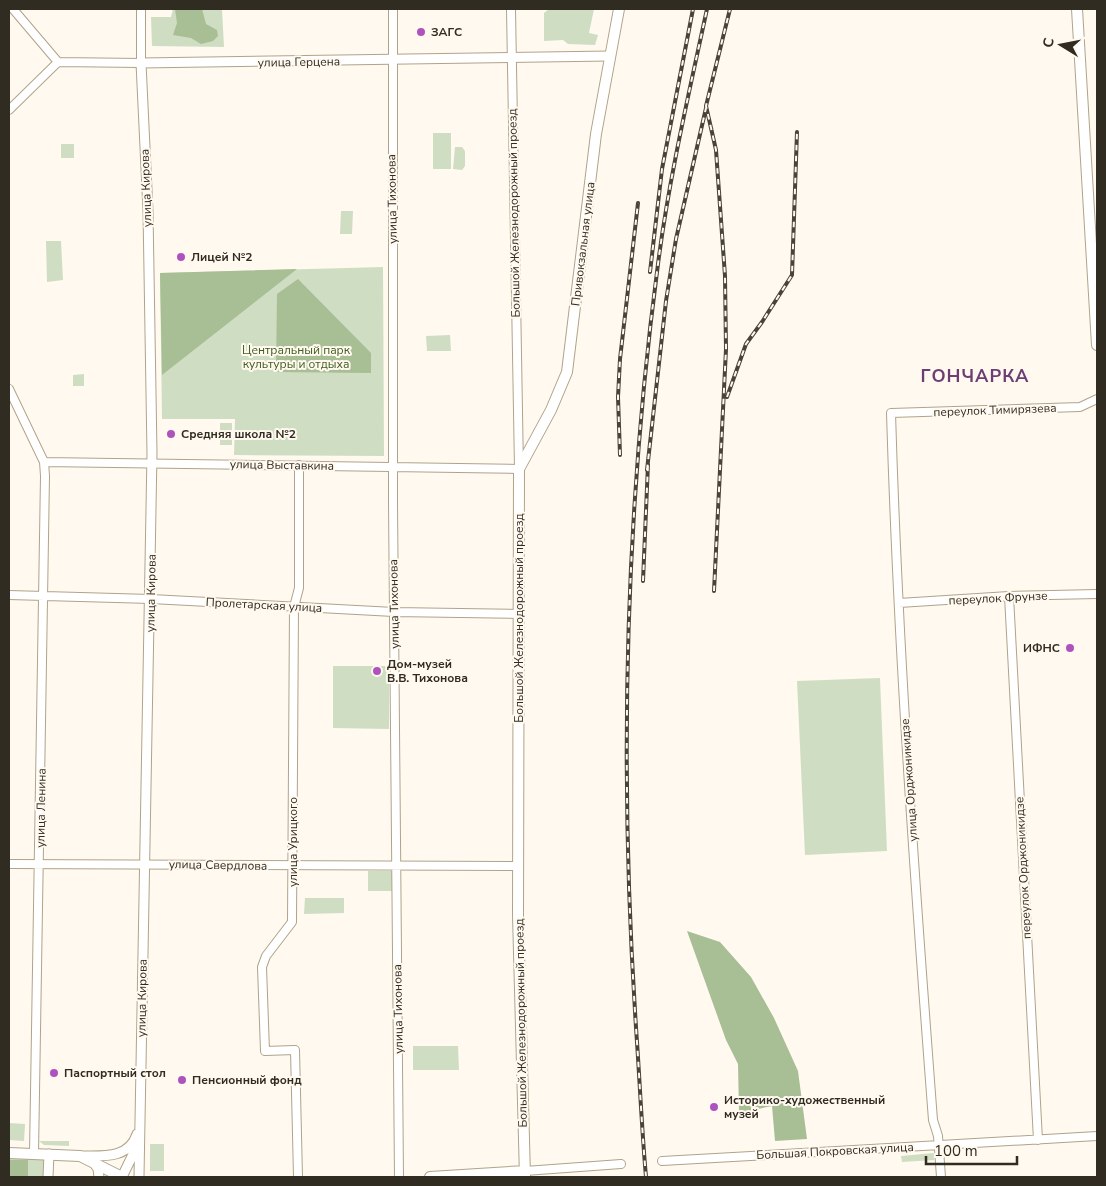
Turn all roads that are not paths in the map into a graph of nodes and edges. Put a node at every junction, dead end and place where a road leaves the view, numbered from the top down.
1 (13, 9) edge
2 (141, 9) edge
3 (393, 9) edge
4 (511, 9) edge
5 (619, 9) edge
6 (1077, 9) edge
7 (610, 56) junction
8 (511, 58) junction
9 (393, 60) junction
10 (58, 62) junction
11 (141, 63) junction
12 (9, 110) edge
13 (1097, 345) edge
14 (9, 389) edge
15 (1097, 399) edge
16 (892, 413) joint
17 (44, 462) junction
18 (152, 464) junction
19 (299, 465) junction
20 (393, 467) junction
21 (519, 470) junction
22 (1097, 594) edge
23 (9, 595) edge
24 (45, 595) junction
25 (1009, 596) junction
26 (151, 599) junction
27 (898, 603) junction
28 (294, 607) junction
29 (394, 612) junction
30 (520, 614) junction
31 (40, 863) junction
32 (144, 863) junction
33 (9, 864) edge
34 (293, 866) junction
35 (518, 866) junction
36 (397, 867) junction
37 (140, 1127) junction
38 (1097, 1136) edge
39 (1038, 1140) junction
40 (140, 1142) junction
41 (939, 1145) junction
42 (9, 1153) edge
43 (34, 1154) junction
44 (49, 1154) junction
45 (80, 1156) junction
46 (662, 1161) dead end
47 (94, 1163) junction
48 (621, 1164) dead end
49 (525, 1174) edge
50 (48, 1177) edge
51 (99, 1177) edge
52 (122, 1177) edge
53 (139, 1177) edge
54 (298, 1177) edge
55 (399, 1177) edge
56 (430, 1177) edge
57 (941, 1177) edge

1 - 10 street
2 - 11 street, улица Кирова
3 - 9 street, улица Тихонова
4 - 8 street, Большой Железнодорожный проезд
5 - 7 main road, Привокзальная улица
6 - 13 main road
7 - 8 street, улица Герцена
7 - 21 main road, Привокзальная улица
8 - 9 street, улица Герцена
8 - 21 street, Большой Железнодорожный проезд
9 - 11 street, улица Герцена
9 - 20 street, улица Тихонова
10 - 11 street, улица Герцена
10 - 12 street
11 - 18 street, улица Кирова
14 - 17 street
15 - 16 street, переулок Тимирязева
16 - 27 street, улица Орджоникидзе
17 - 18 street, улица Выставкина
17 - 24 street, улица Ленина
18 - 19 street, улица Выставкина
18 - 26 street, улица Кирова
19 - 20 street, улица Выставкина
19 - 28 street, улица Урицкого
20 - 21 street, улица Выставкина
20 - 29 street, улица Тихонова
21 - 30 main road, Большой Железнодорожный проезд
22 - 25 street, переулок Фрунзе
23 - 24 street, Пролетарская улица
24 - 26 street, Пролетарская улица
24 - 31 street, улица Ленина
25 - 27 street, переулок Фрунзе
25 - 39 street, переулок Орджоникидзе
26 - 28 street, Пролетарская улица
26 - 32 street, улица Кирова
27 - 41 street, улица Орджоникидзе
28 - 29 street, Пролетарская улица
28 - 34 street, улица Урицкого
29 - 30 street, Пролетарская улица
29 - 36 street, улица Тихонова
30 - 35 main road, Большой Железнодорожный проезд
31 - 32 street, улица Свердлова
31 - 33 street, улица Свердлова
31 - 43 street, улица Ленина
32 - 34 street, улица Свердлова
32 - 37 street, улица Кирова
34 - 36 street, улица Свердлова
34 - 54 street, улица Урицкого
35 - 36 street, улица Свердлова
35 - 49 main road, Большой Железнодорожный проезд
36 - 55 street, улица Тихонова
37 - 40 street, улица Кирова
37 - 45 street
38 - 39 street, Большая Покровская улица
39 - 41 street, Большая Покровская улица
40 - 52 street
40 - 53 street, улица Кирова
41 - 46 street, Большая Покровская улица
41 - 57 street, улица Орджоникидзе
42 - 43 main road
43 - 44 main road
44 - 45 main road
44 - 50 street
45 - 47 main road
47 - 51 street
47 - 52 main road
48 - 49 street
49 - 56 main road

